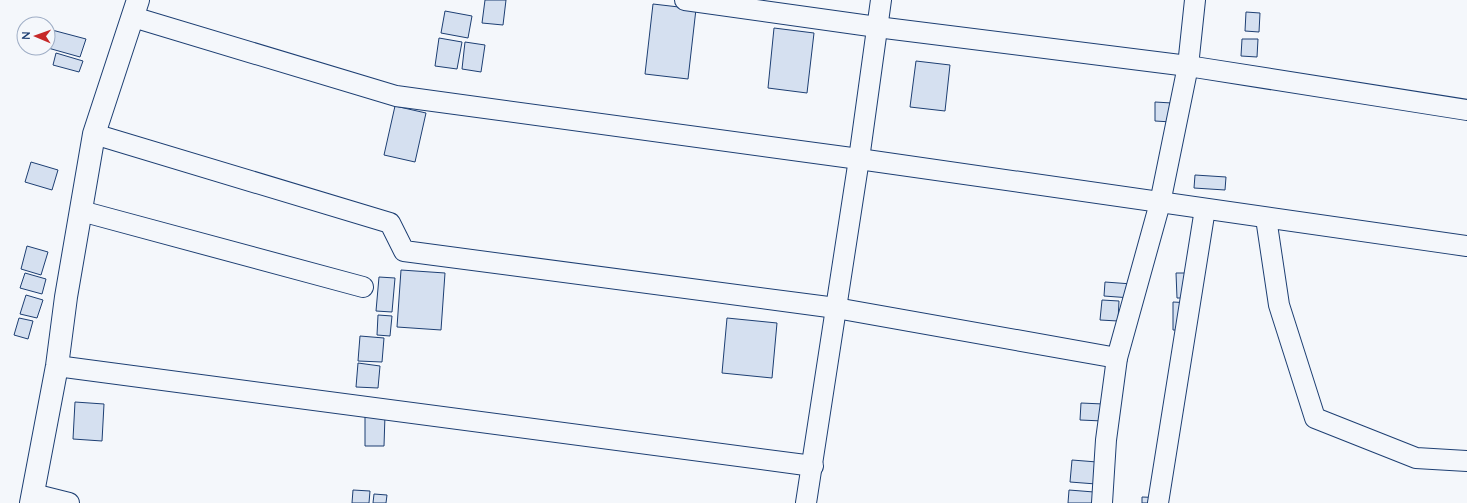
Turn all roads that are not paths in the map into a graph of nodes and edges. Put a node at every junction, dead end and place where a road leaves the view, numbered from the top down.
1 (685, 0) edge
2 (881, 0) edge
3 (1195, 0) edge
4 (135, 9) edge
5 (877, 27) junction
6 (1188, 66) junction
7 (1467, 110) edge
8 (94, 134) junction
9 (859, 158) junction
10 (1160, 203) junction
11 (1205, 209) junction
12 (81, 211) junction
13 (1266, 218) junction
14 (1467, 246) edge
15 (363, 287) dead end
16 (836, 308) junction
17 (1117, 358) junction
18 (57, 366) junction
19 (1467, 461) edge
20 (813, 466) junction
21 (32, 499) edge
22 (69, 503) edge
23 (806, 503) edge
24 (1102, 503) edge
25 (1158, 503) edge

1 - 5 street
2 - 5 street
3 - 6 street
4 - 8 street
4 - 9 street
5 - 6 street
5 - 9 street
6 - 7 street
6 - 10 street
8 - 12 street
8 - 16 street
9 - 10 street
9 - 16 street
10 - 11 street
10 - 17 street
11 - 13 street
11 - 25 street
12 - 15 street
12 - 18 street
13 - 14 street
13 - 19 street
16 - 17 street
16 - 20 street
17 - 24 street
18 - 20 street
18 - 21 street
20 - 23 street
21 - 22 street

